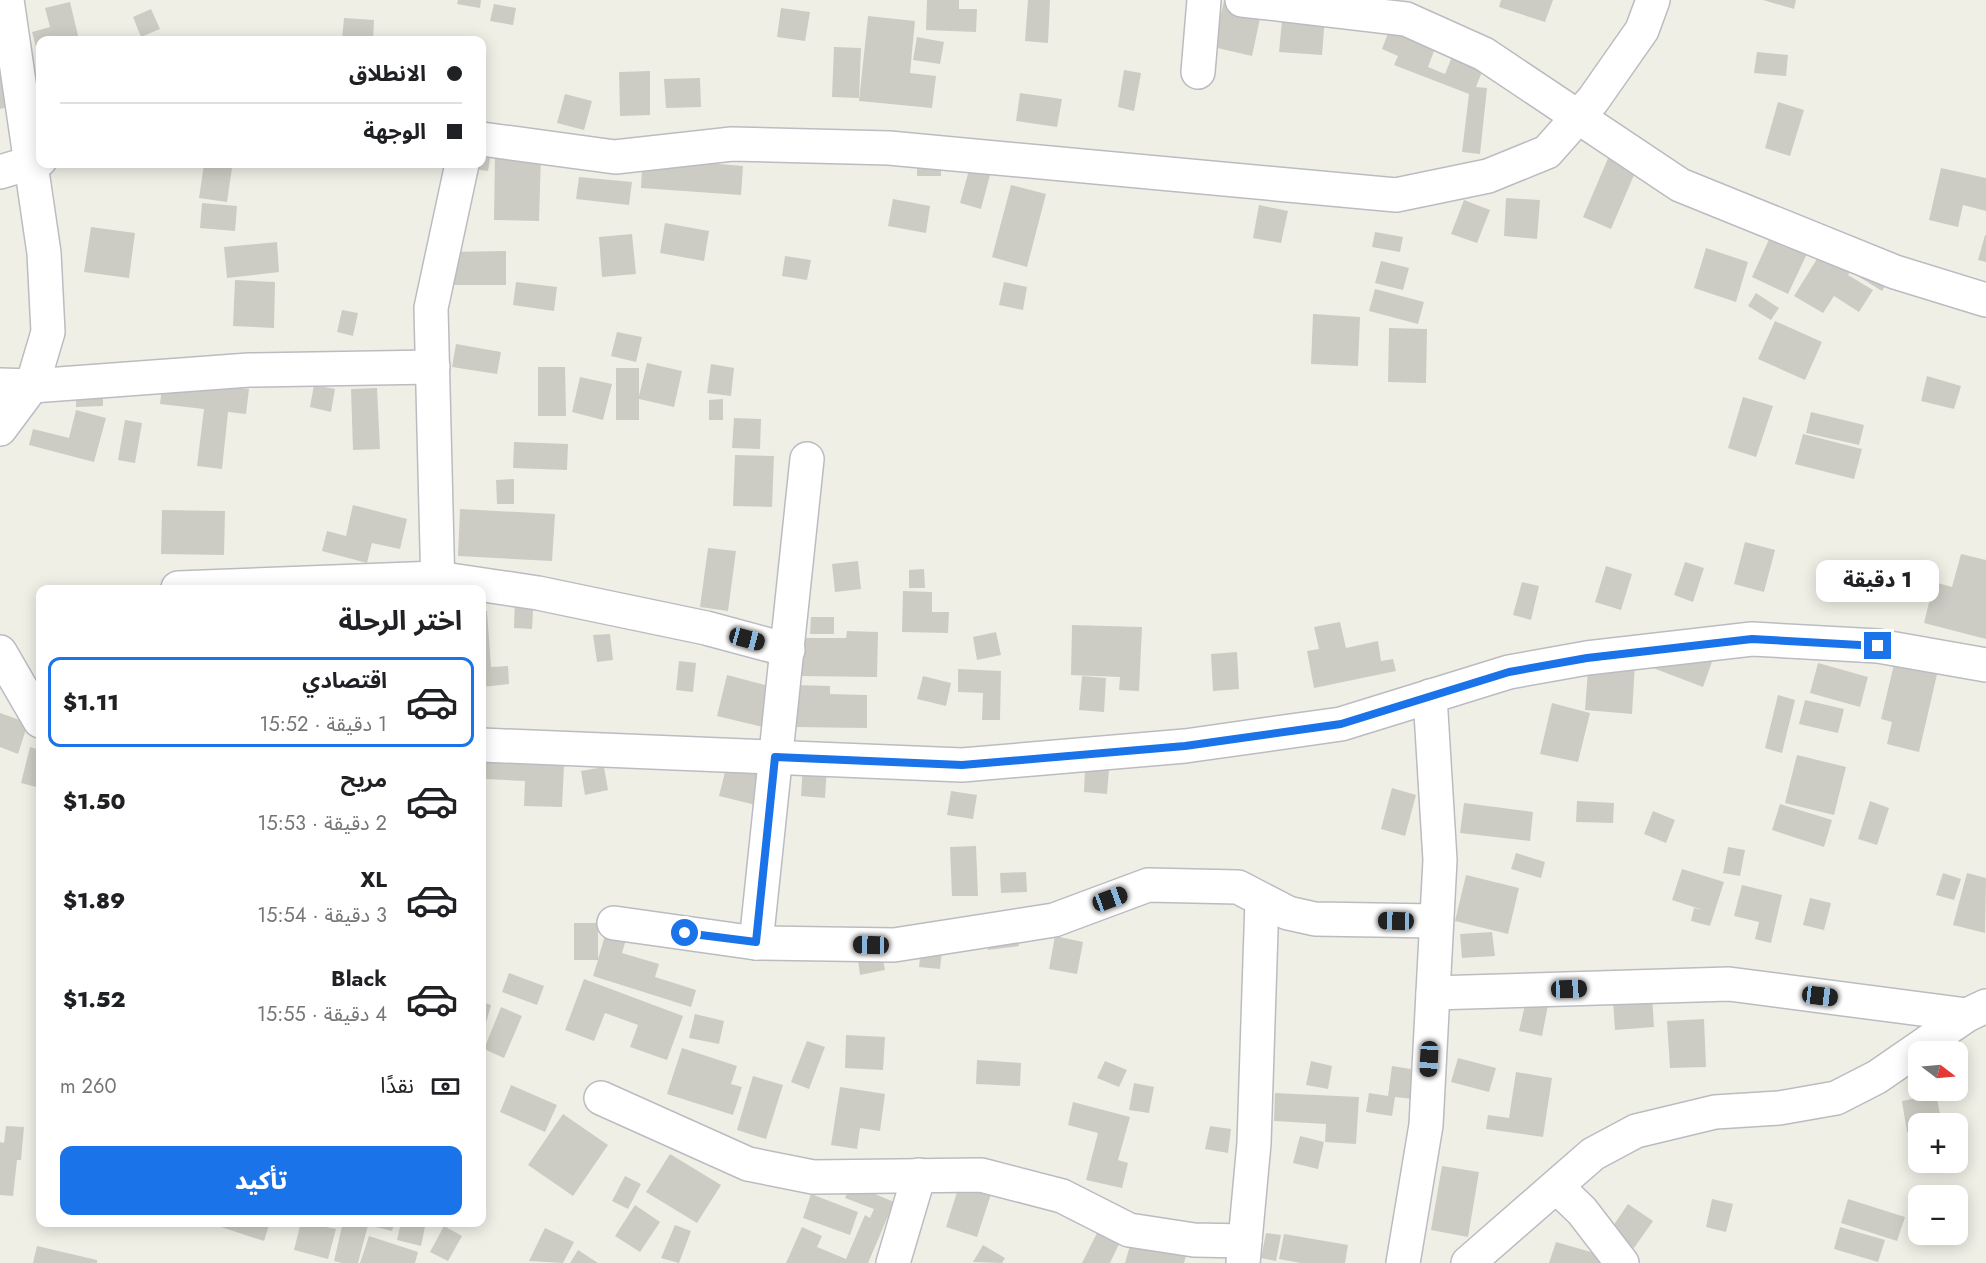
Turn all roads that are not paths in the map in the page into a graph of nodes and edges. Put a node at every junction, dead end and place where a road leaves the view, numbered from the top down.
1 (7, 0) edge
2 (1204, 0) edge
3 (1242, 0) edge
4 (1653, 0) edge
5 (1198, 72) dead end
6 (1578, 116) junction
7 (486, 140) edge
8 (24, 165) edge
9 (461, 168) edge
10 (1986, 300) edge
11 (433, 367) junction
12 (0, 385) edge
13 (32, 386) junction
14 (0, 429) edge
15 (807, 459) dead end
16 (438, 584) edge
17 (373, 585) edge
18 (486, 588) edge
19 (788, 650) junction
20 (0, 652) edge
21 (1986, 665) edge
22 (1430, 696) junction
23 (36, 714) edge
24 (486, 745) edge
25 (775, 757) junction
26 (1262, 900) junction
27 (1436, 921) junction
28 (614, 923) dead end
29 (756, 942) junction
30 (1433, 993) junction
31 (1976, 1010) edge
32 (600, 1098) dead end
33 (919, 1176) junction
34 (1557, 1187) junction
35 (1244, 1252) edge
36 (893, 1263) edge
37 (1403, 1263) edge
38 (1468, 1263) edge
39 (1622, 1263) edge

1 - 8 street
2 - 5 street
3 - 6 street
4 - 6 street
6 - 7 street
6 - 10 street
8 - 13 street
9 - 11 street
11 - 13 street
11 - 16 street
12 - 13 street
13 - 14 street
15 - 19 street
16 - 17 street
18 - 19 street
19 - 25 street
20 - 23 street
21 - 22 street
22 - 25 street
22 - 27 street
24 - 25 street
25 - 29 street
26 - 27 street
26 - 29 street
26 - 35 street
27 - 30 street
28 - 29 street
30 - 31 street
30 - 37 street
31 - 34 street
32 - 33 street
33 - 35 street
33 - 36 street
34 - 38 street
34 - 39 street

